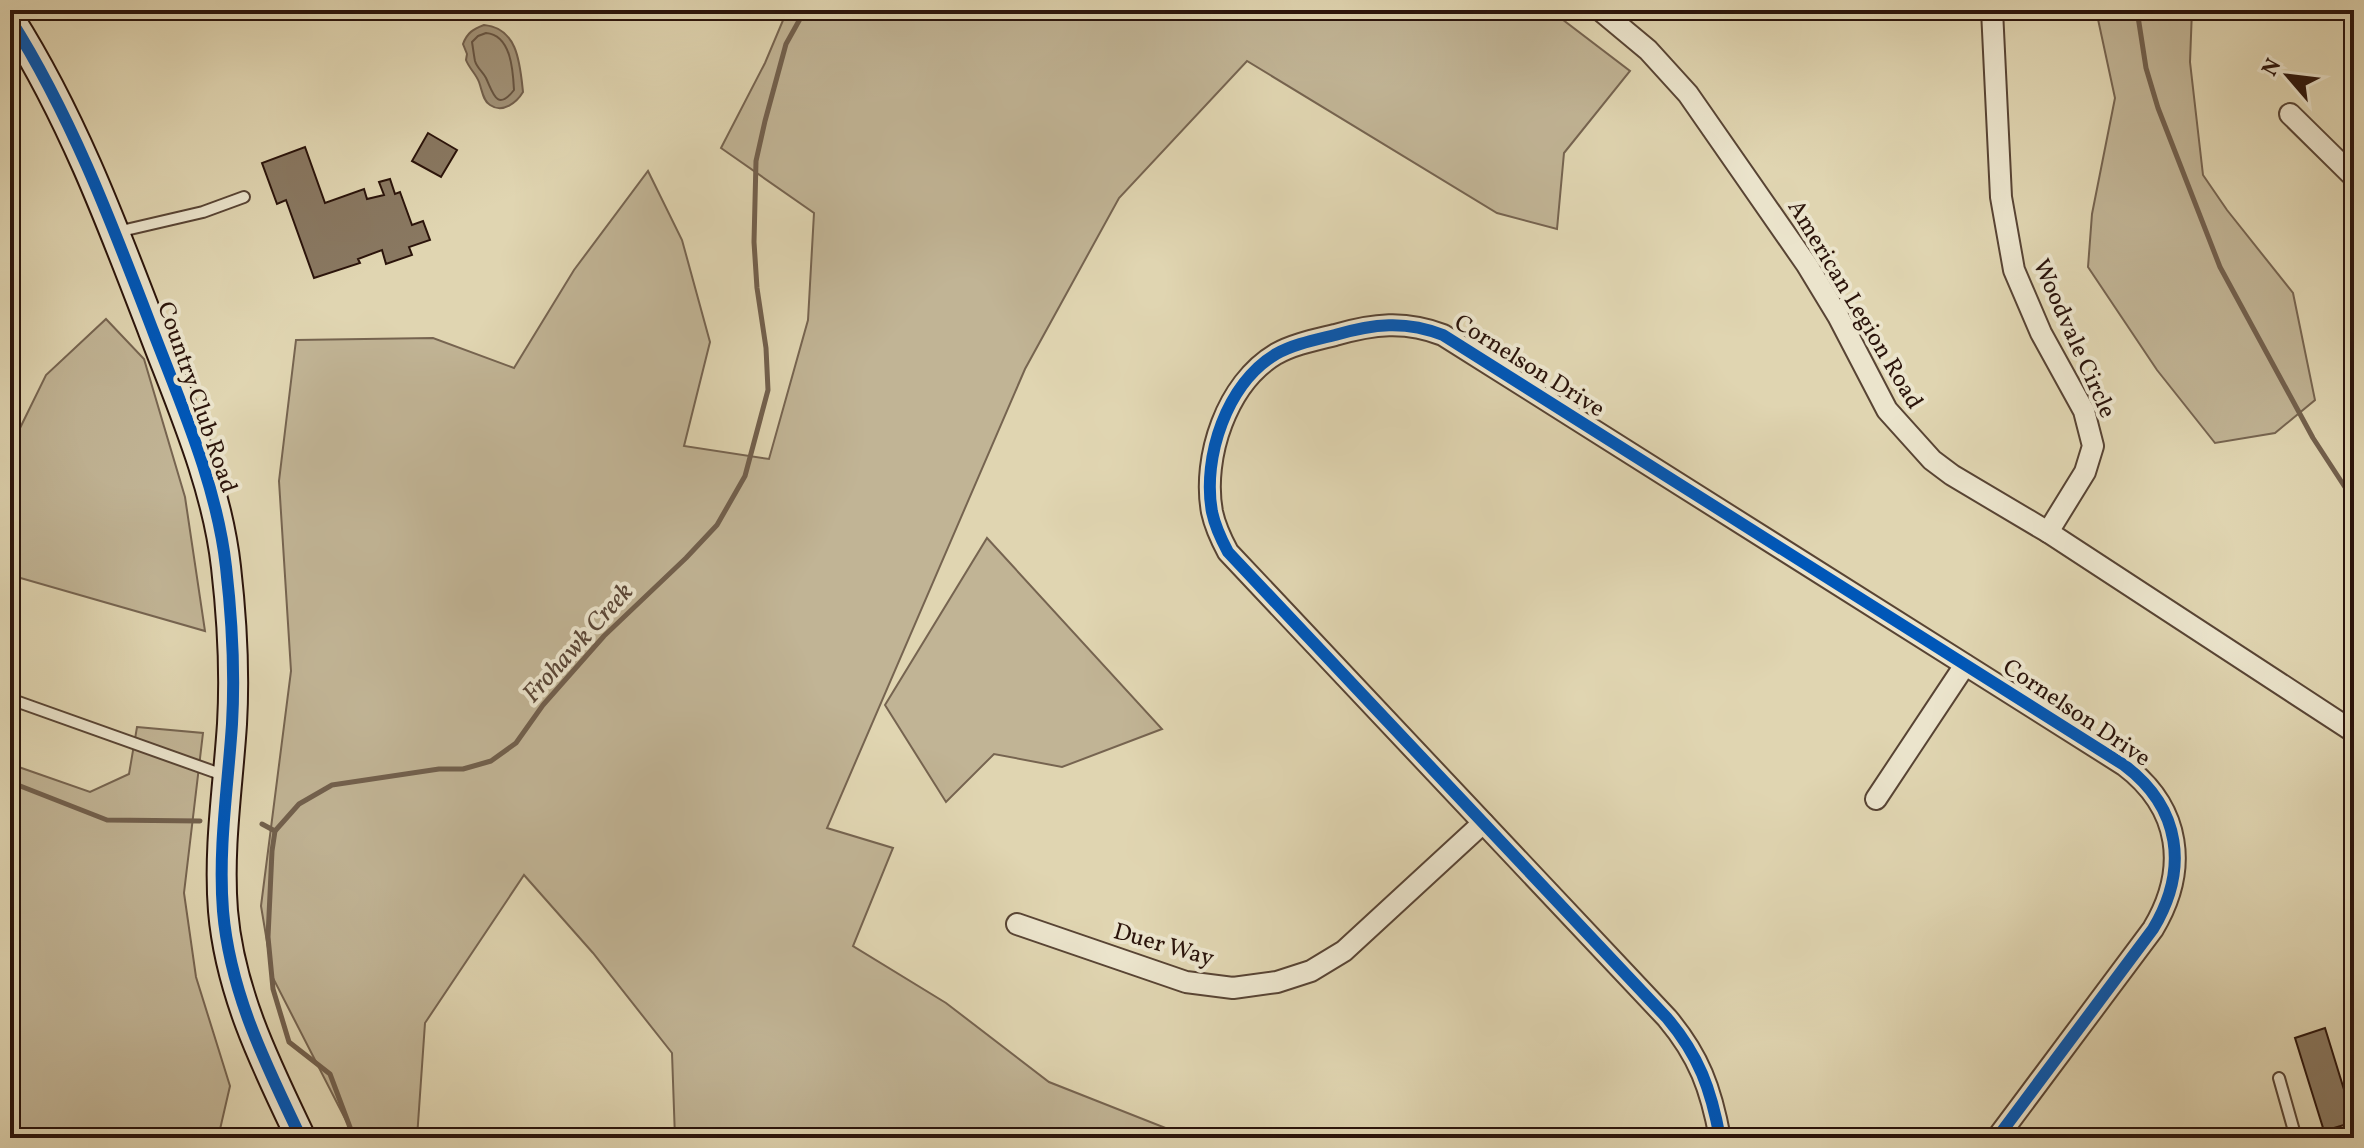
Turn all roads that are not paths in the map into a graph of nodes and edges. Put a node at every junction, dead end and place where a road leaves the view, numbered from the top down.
1 (1600, 10) edge
2 (1992, 10) edge
3 (10, 19) edge
4 (2290, 114) dead end
5 (2354, 177) edge
6 (244, 197) dead end
7 (115, 232) junction
8 (2048, 532) junction
9 (1965, 665) junction
10 (10, 699) edge
11 (2354, 732) edge
12 (227, 776) junction
13 (1876, 799) dead end
14 (1483, 823) junction
15 (1017, 924) dead end
16 (2279, 1078) dead end
17 (301, 1138) edge
18 (1720, 1138) edge
19 (1997, 1138) edge
20 (2296, 1138) edge

1 - 8 street, American Legion Road
2 - 8 street, Woodvale Circle
3 - 7 street, Country Club Road
4 - 5 street
6 - 7 lane
7 - 12 street, Country Club Road
8 - 11 street, American Legion Road
9 - 13 street
9 - 14 street, Cornelson Drive
9 - 19 street, Cornelson Drive
10 - 12 lane
12 - 17 street, Country Club Road
14 - 15 street, Duer Way
14 - 18 street, Cornelson Drive
16 - 20 lane

